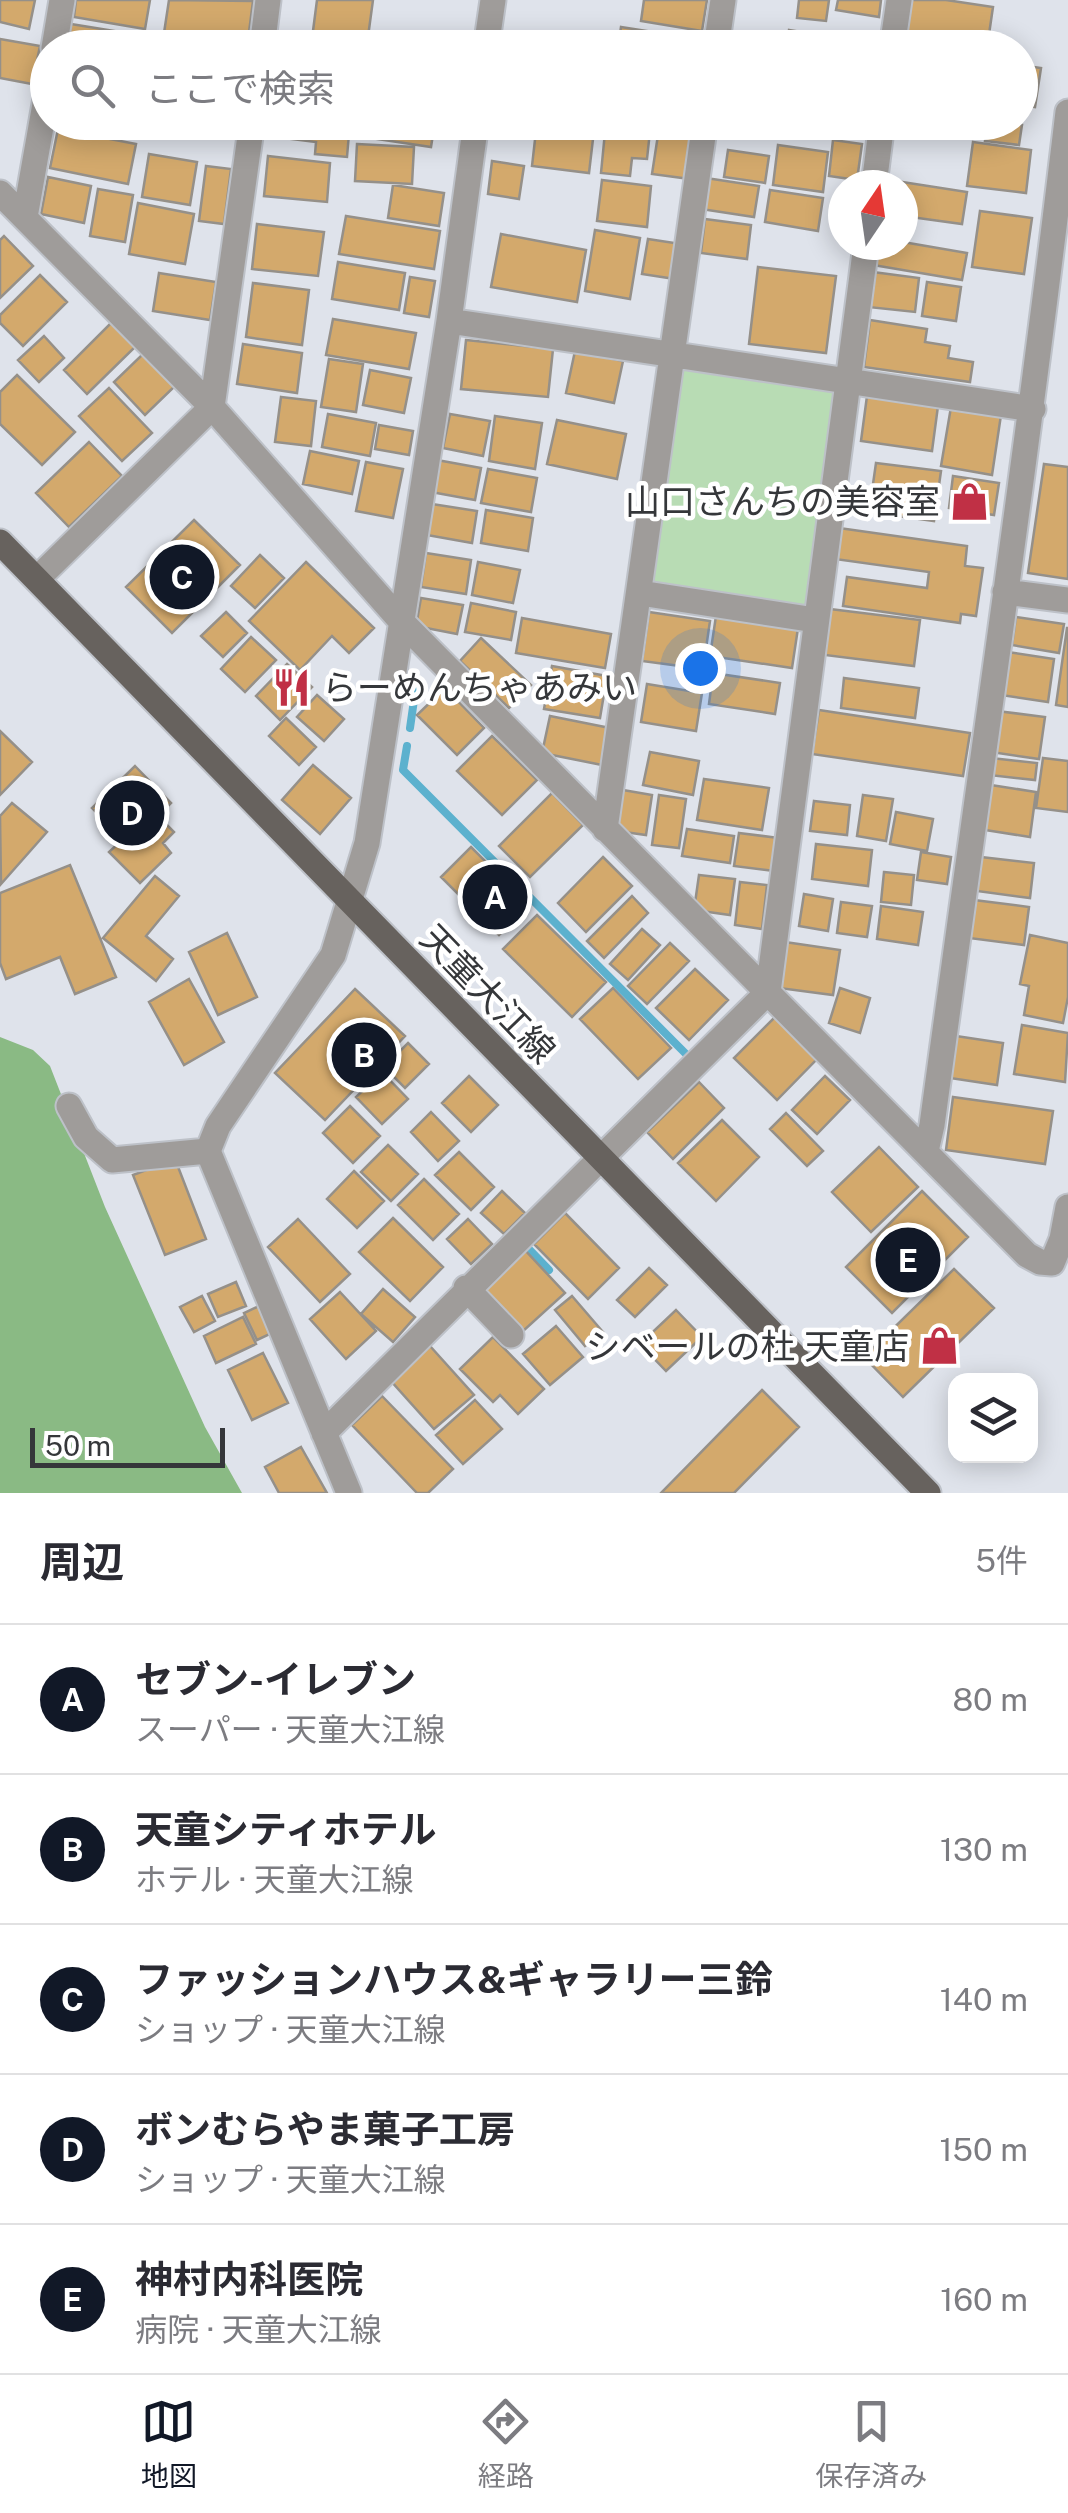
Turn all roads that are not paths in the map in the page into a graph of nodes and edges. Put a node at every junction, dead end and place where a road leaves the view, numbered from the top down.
1 (62, 0) edge
2 (268, 0) edge
3 (493, 0) edge
4 (723, 0) edge
5 (899, 0) edge
6 (57, 30) edge
7 (264, 30) edge
8 (489, 30) edge
9 (719, 30) edge
10 (895, 30) edge
11 (1068, 112) edge
12 (39, 140) edge
13 (249, 140) edge
14 (474, 140) edge
15 (702, 140) edge
16 (880, 140) edge
17 (876, 170) edge
18 (0, 193) edge
19 (25, 218) junction
20 (864, 260) edge
21 (449, 321) junction
22 (670, 355) junction
23 (848, 380) junction
24 (212, 407) junction
25 (1033, 410) junction
26 (0, 542) edge
27 (36, 579) junction
28 (1004, 592) junction
29 (640, 594) junction
30 (1068, 600) edge
31 (815, 620) junction
32 (401, 621) junction
33 (605, 829) junction
34 (350, 904) junction
35 (768, 992) junction
36 (68, 1106) dead end
37 (208, 1151) junction
38 (926, 1151) junction
39 (600, 1159) junction
40 (1068, 1207) edge
41 (466, 1288) junction
42 (511, 1336) dead end
43 (324, 1432) junction
44 (349, 1493) edge
45 (928, 1493) edge

1 - 6 street
2 - 7 street
3 - 8 street
4 - 9 street
5 - 10 street
11 - 25 street
12 - 19 street
13 - 24 street
14 - 21 street
15 - 22 street
16 - 17 street
18 - 19 street
19 - 24 street
20 - 23 street
21 - 22 street
21 - 32 street
22 - 23 street
22 - 29 street
23 - 25 street
23 - 31 street
24 - 27 street
24 - 32 street
25 - 28 street
26 - 27 main road, 天童大江線
27 - 34 main road, 天童大江線
28 - 30 street
28 - 38 street
29 - 31 street
29 - 33 street
31 - 35 street
32 - 33 street
32 - 34 street
33 - 35 street
34 - 37 street
34 - 39 main road, 天童大江線
35 - 38 street
35 - 39 street
36 - 37 street
37 - 43 street
38 - 40 street
39 - 41 street
39 - 45 main road, 天童大江線
41 - 42 street
41 - 43 street
43 - 44 street

